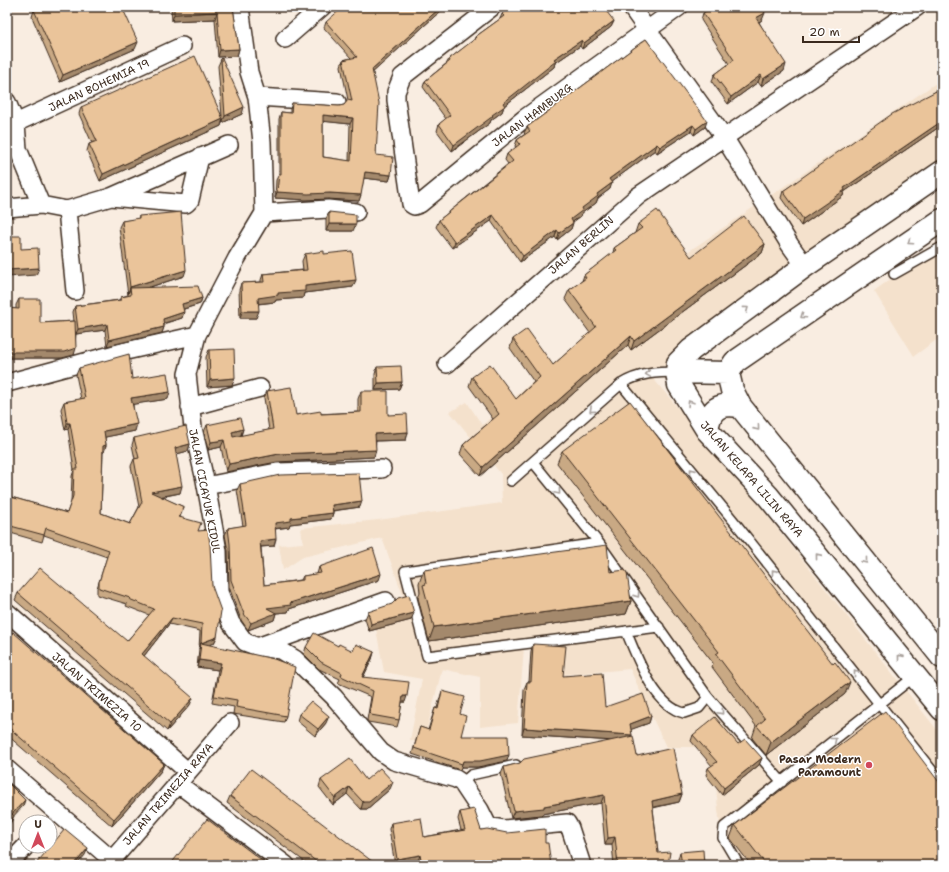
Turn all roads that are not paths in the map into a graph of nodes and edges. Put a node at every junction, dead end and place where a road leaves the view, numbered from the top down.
1 (240, 7) edge
2 (322, 7) edge
3 (492, 7) edge
4 (631, 7) edge
5 (679, 7) edge
6 (917, 7) edge
7 (646, 30) junction
8 (285, 39) dead end
9 (182, 46) dead end
10 (257, 97) junction
11 (7, 102) edge
12 (338, 102) dead end
13 (11, 126) edge
14 (724, 137) junction
15 (12, 144) edge
16 (229, 145) dead end
17 (200, 157) junction
18 (942, 172) edge
19 (111, 197) junction
20 (41, 205) junction
21 (7, 208) edge
22 (67, 210) junction
23 (356, 212) dead end
24 (264, 213) junction
25 (939, 227) edge
26 (942, 247) edge
27 (805, 266) junction
28 (894, 274) dead end
29 (75, 291) dead end
30 (197, 335) junction
31 (446, 364) dead end
32 (677, 372) junction
33 (728, 373) junction
34 (7, 383) edge
35 (621, 384) junction
36 (260, 388) dead end
37 (740, 406) junction
38 (190, 407) junction
39 (707, 430) junction
40 (533, 462) junction
41 (382, 469) dead end
42 (511, 481) dead end
43 (206, 486) junction
44 (599, 543) junction
45 (386, 601) dead end
46 (7, 612) edge
47 (659, 627) junction
48 (626, 631) junction
49 (258, 647) junction
50 (942, 657) edge
51 (915, 676) junction
52 (708, 697) junction
53 (880, 704) junction
54 (942, 709) edge
55 (230, 723) dead end
56 (516, 765) edge
57 (7, 769) edge
58 (182, 777) junction
59 (782, 782) junction
60 (462, 783) junction
61 (942, 783) edge
62 (18, 854) edge
63 (109, 863) edge
64 (8, 865) edge
65 (286, 865) edge
66 (582, 865) edge
67 (739, 865) edge

1 - 10 street
2 - 8 street
3 - 7 street, JALAN HAMBURG
4 - 7 street
5 - 7 street, JALAN HAMBURG
6 - 14 street, JALAN BERLIN
7 - 14 street
9 - 13 street, JALAN BOHEMIA 19
10 - 12 street
10 - 24 street
11 - 13 street
13 - 15 street
14 - 27 street
14 - 31 street, JALAN BERLIN
15 - 20 street
16 - 17 street
17 - 19 street
17 - 19 street
18 - 27 street
19 - 22 street
20 - 21 street
20 - 22 street
22 - 29 street
23 - 24 street
24 - 30 street, JALAN CICAYUR KIDUL
25 -> 33 street
26 - 28 lane
32 -> 27 street
30 - 34 street
30 - 38 street, JALAN CICAYUR KIDUL
32 - 33 street
32 -> 35 lane
39 -> 32 street, JALAN KELAPA LILIN RAYA
33 - 37 street
35 -> 40 lane
53 -> 35 lane
36 - 38 street
37 - 39 street
37 -> 50 street
38 - 43 street, JALAN CICAYUR KIDUL
51 -> 39 street, JALAN KELAPA LILIN RAYA
40 - 42 lane
40 -> 44 lane
41 - 43 street
43 - 49 street, JALAN CICAYUR KIDUL
44 -> 47 lane
44 - 48 lane
45 - 49 street
46 - 58 street, JALAN TRIMEZIA 10
47 - 48 lane
47 - 52 lane
48 - 52 lane
49 - 60 street, JALAN CICAYUR KIDUL
51 - 53 lane
51 - 54 street, JALAN KELAPA LILIN RAYA
52 -> 59 lane
59 -> 53 lane
53 - 61 lane
55 - 58 street, JALAN TRIMEZIA RAYA
56 - 60 lane
57 - 63 street
58 - 63 street, JALAN TRIMEZIA RAYA
58 - 65 street, JALAN TRIMEZIA 10
59 - 67 lane
60 - 66 street
62 - 64 street

